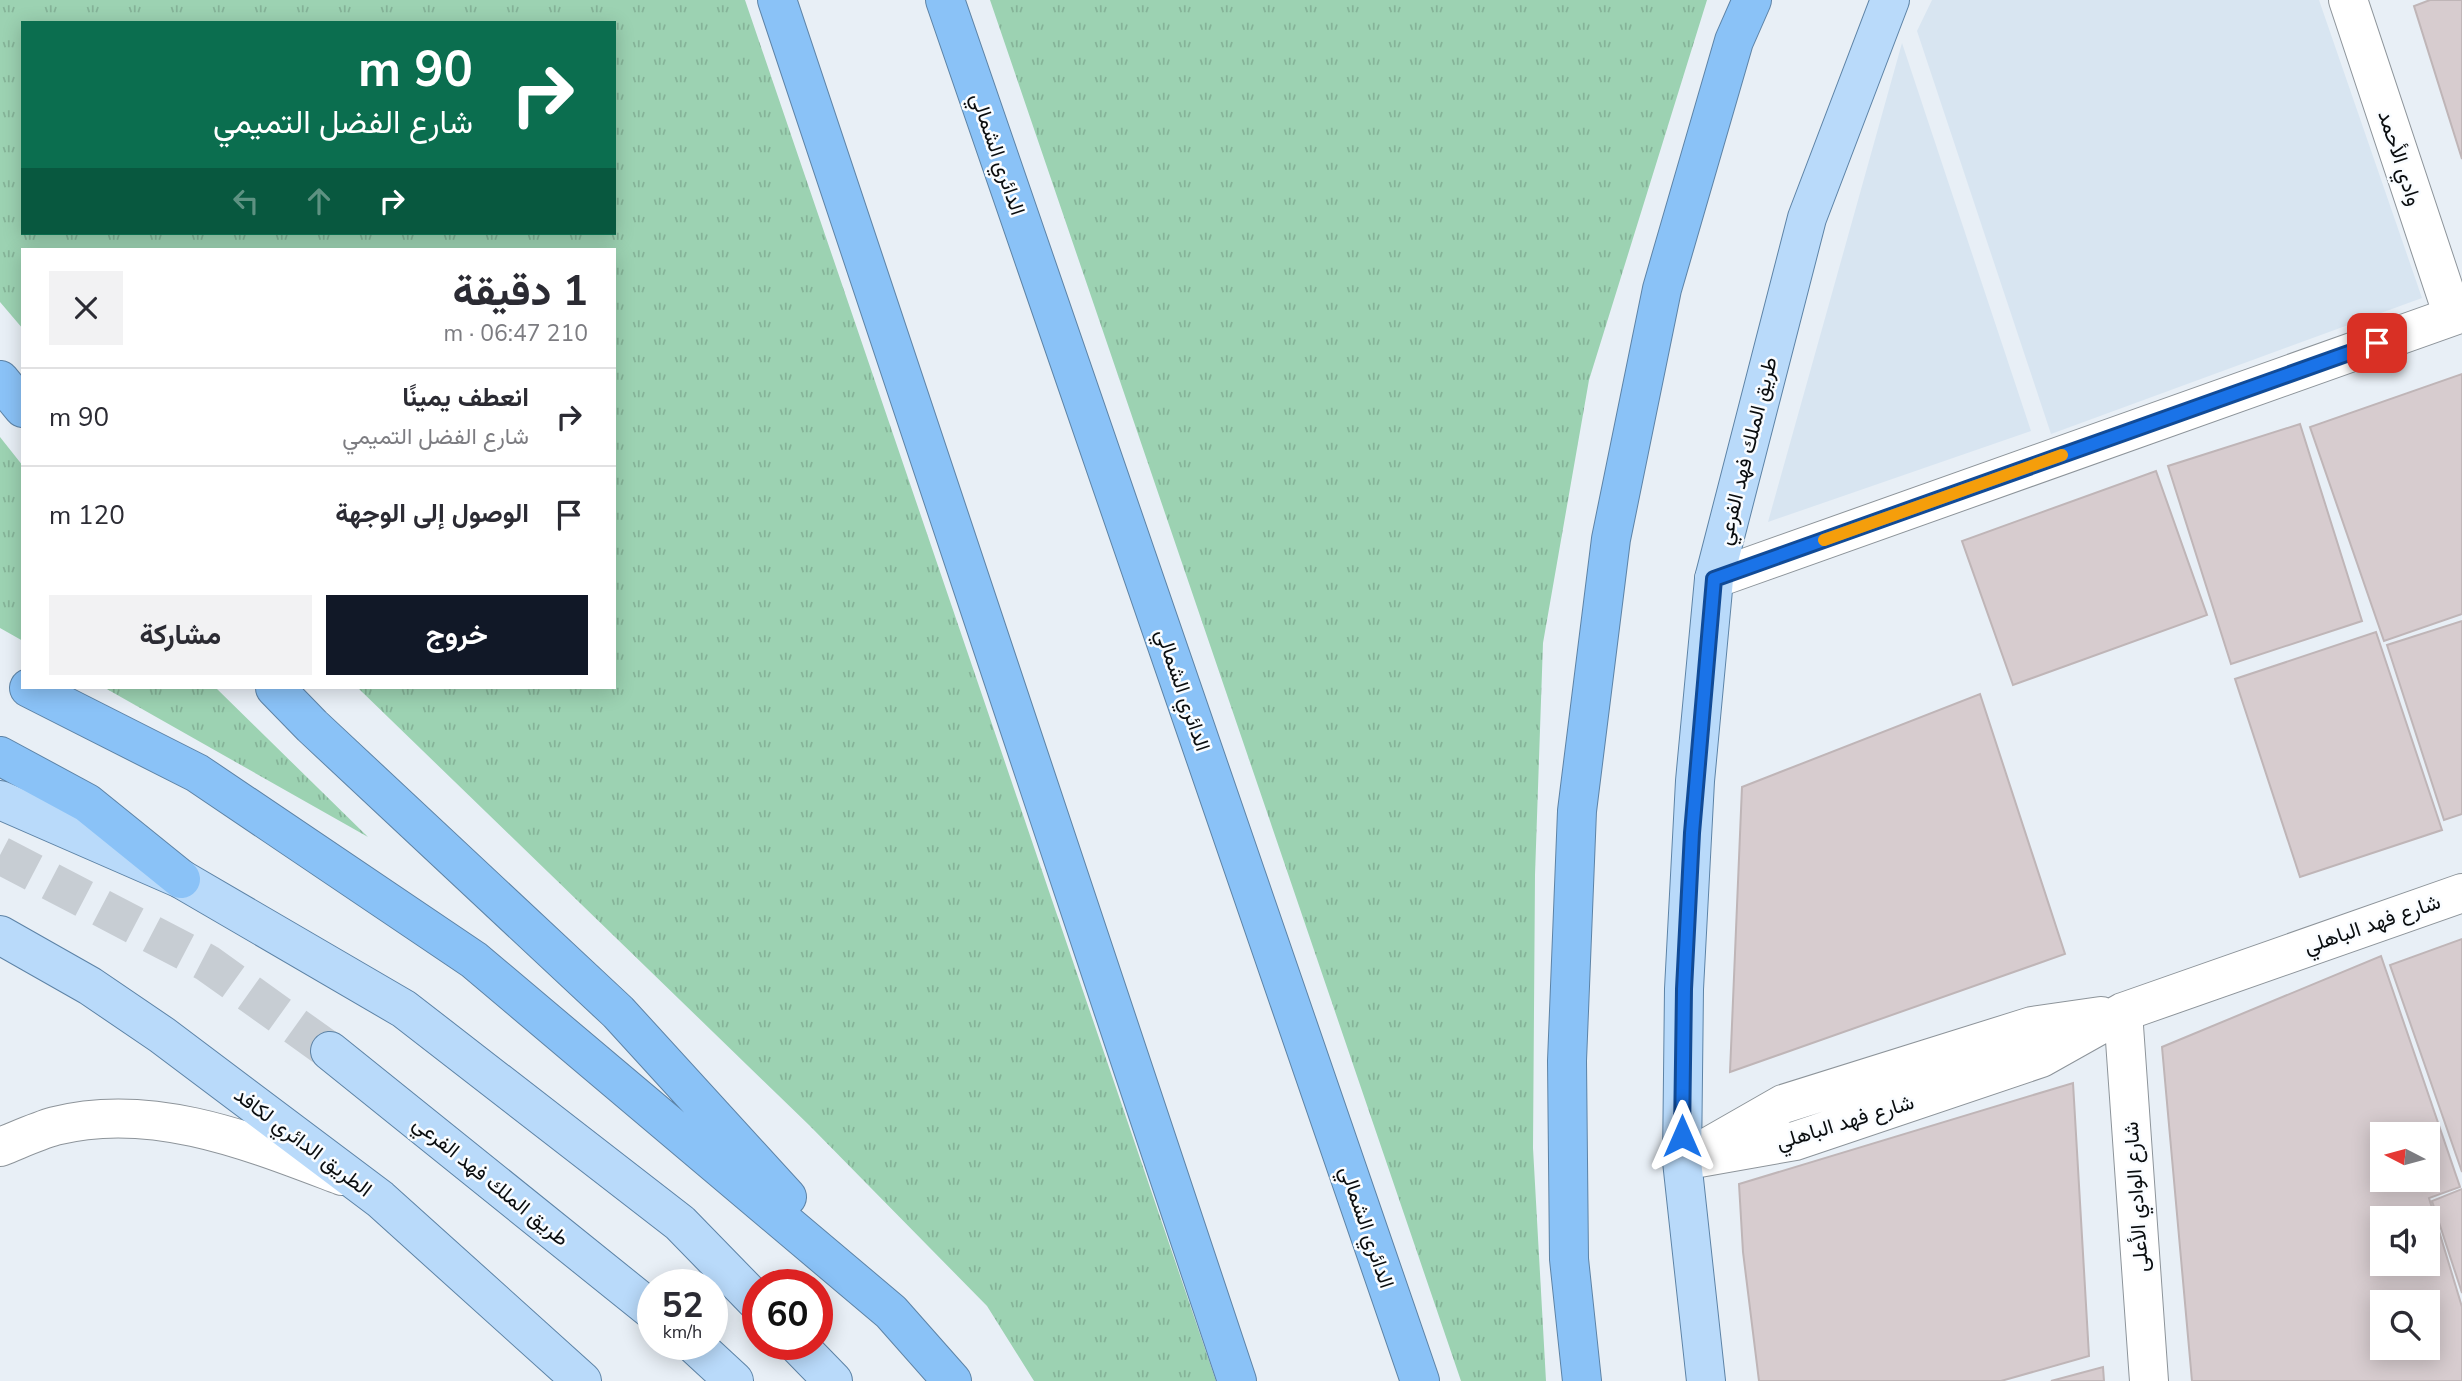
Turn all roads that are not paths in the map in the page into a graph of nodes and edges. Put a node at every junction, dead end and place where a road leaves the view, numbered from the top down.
1 (777, 0) edge
2 (946, 0) edge
3 (1752, 0) edge
4 (1890, 0) edge
5 (2348, 0) edge
6 (2458, 314) edge
7 (0, 380) edge
8 (21, 406) edge
9 (1714, 579) junction
10 (0, 673) edge
11 (21, 683) edge
12 (31, 689) edge
13 (276, 689) edge
14 (0, 756) edge
15 (0, 800) edge
16 (181, 879) junction
17 (2462, 893) edge
18 (0, 935) edge
19 (0, 949) edge
20 (90, 986) junction
21 (2123, 1012) junction
22 (330, 1051) tunnel mouth
23 (0, 1147) edge
24 (1682, 1161) junction
25 (356, 1182) junction
26 (742, 1287) edge
27 (637, 1298) edge
28 (891, 1312) junction
29 (711, 1360) edge
30 (813, 1360) edge
31 (582, 1381) edge
32 (734, 1381) edge
33 (833, 1381) edge
34 (952, 1381) edge
35 (1237, 1381) edge
36 (1420, 1381) edge
37 (1582, 1381) edge
38 (1706, 1381) edge
39 (2149, 1381) edge

1 - 35 highway
2 - 36 highway, الدائري الشمالي
3 - 37 highway
4 - 9 main road, طريق الملك فهد الفرعي
5 - 6 street, وادي الأحمد
6 - 9 street
7 - 8 highway
9 - 24 main road, طريق الملك فهد الفرعي
10 - 11 highway
12 - 28 highway
13 - 28 highway
14 - 16 highway
15 - 16 main road
16 - 26 main road
17 - 21 street, شارع فهد الباهلي
18 - 20 main road, الطريق الدائري لكافد
19 - 20 street
20 - 25 main road, الطريق الدائري لكافد
21 - 24 street, شارع فهد الباهلي
21 - 39 street, شارع الوادي الأعلى
22 - 27 main road, طريق الملك فهد الفرعي
23 - 25 street
24 - 38 main road, طريق الملك فهد الفرعي
25 - 31 main road, الطريق الدائري لكافد
28 - 34 highway
29 - 32 main road
30 - 33 main road

